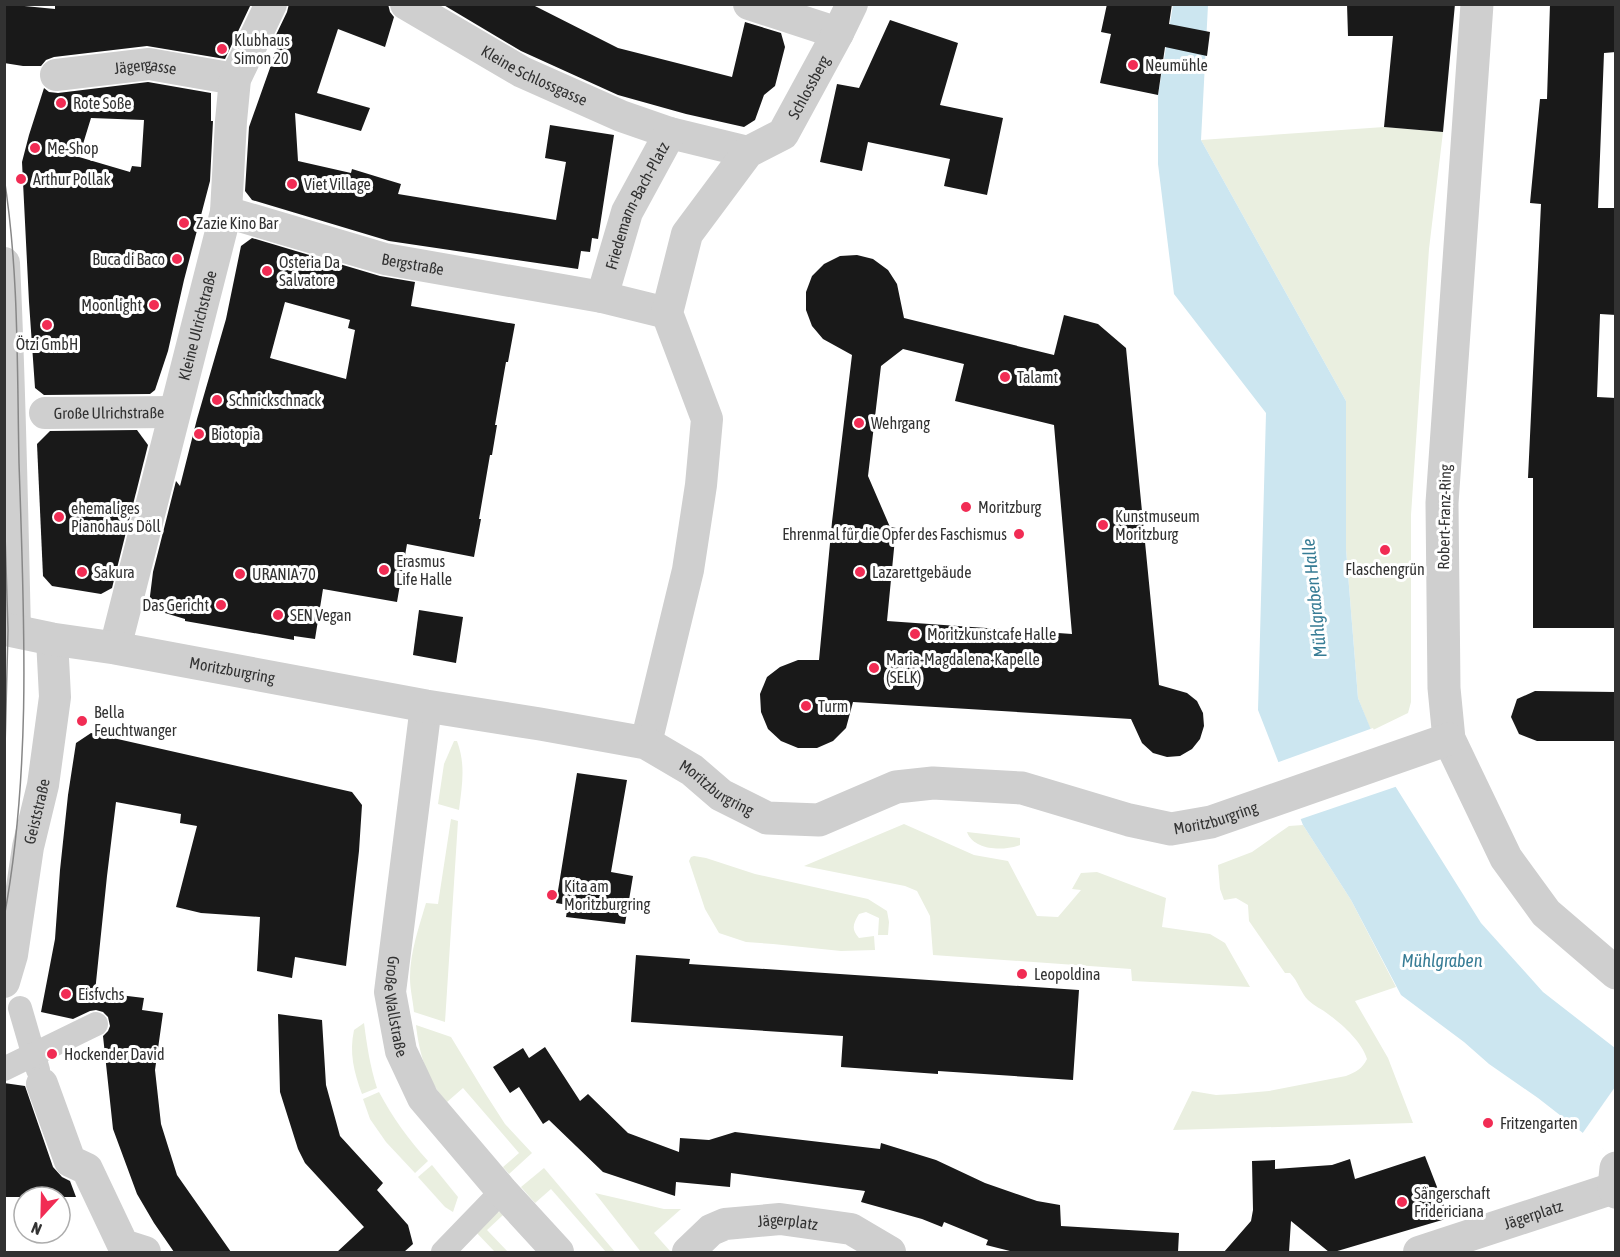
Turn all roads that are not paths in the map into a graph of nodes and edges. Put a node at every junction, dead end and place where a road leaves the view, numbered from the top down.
1 (271, 4) edge
2 (406, 4) edge
3 (749, 4) edge
4 (852, 4) edge
5 (1477, 4) edge
6 (838, 33) junction
7 (56, 75) dead end
8 (235, 80) junction
9 (670, 133) junction
10 (748, 152) junction
11 (226, 212) junction
12 (4, 263) edge
13 (602, 297) junction
14 (667, 313) junction
15 (174, 412) junction
16 (45, 413) dead end
17 (10, 630) edge
18 (52, 639) junction
19 (115, 648) junction
20 (426, 706) junction
21 (1449, 740) junction
22 (646, 743) junction
23 (1616, 974) edge
24 (12, 995) edge
25 (96, 1024) dead end
26 (4, 1070) edge
27 (38, 1070) junction
28 (1615, 1179) edge
29 (502, 1191) junction
30 (145, 1252) edge
31 (443, 1252) edge
32 (558, 1252) edge
33 (687, 1252) edge
34 (890, 1252) edge
35 (1419, 1252) edge

1 - 8 street, Kleine Ulrichstraße
2 - 9 street, Kleine Schlossgasse
3 - 6 street
4 - 6 street, Schlossberg
5 - 21 street, Robert-Franz-Ring
6 - 10 street, Schlossberg
7 - 8 street, Jägergasse
8 - 11 street, Kleine Ulrichstraße
9 - 10 street, Friedemann-Bach-Platz
9 - 13 street, Friedemann-Bach-Platz
10 - 14 street
11 - 13 street, Bergstraße
11 - 15 street, Kleine Ulrichstraße
12 - 17 street
13 - 14 street
14 - 22 street
15 - 16 street, Große Ulrichstraße
15 - 19 street, Kleine Ulrichstraße
17 - 18 street, Moritzburgring
18 - 19 street, Moritzburgring
18 - 24 street, Geiststraße
19 - 20 street, Moritzburgring
20 - 22 street, Moritzburgring
20 - 29 street, Große Wallstraße
21 - 22 street, Moritzburgring
21 - 23 street, Robert-Franz-Ring
24 - 27 street
25 - 27 street
26 - 27 street
27 - 30 street
28 - 35 street, Jägerplatz
29 - 31 street
29 - 32 street, Große Wallstraße
33 - 34 street, Jägerplatz

